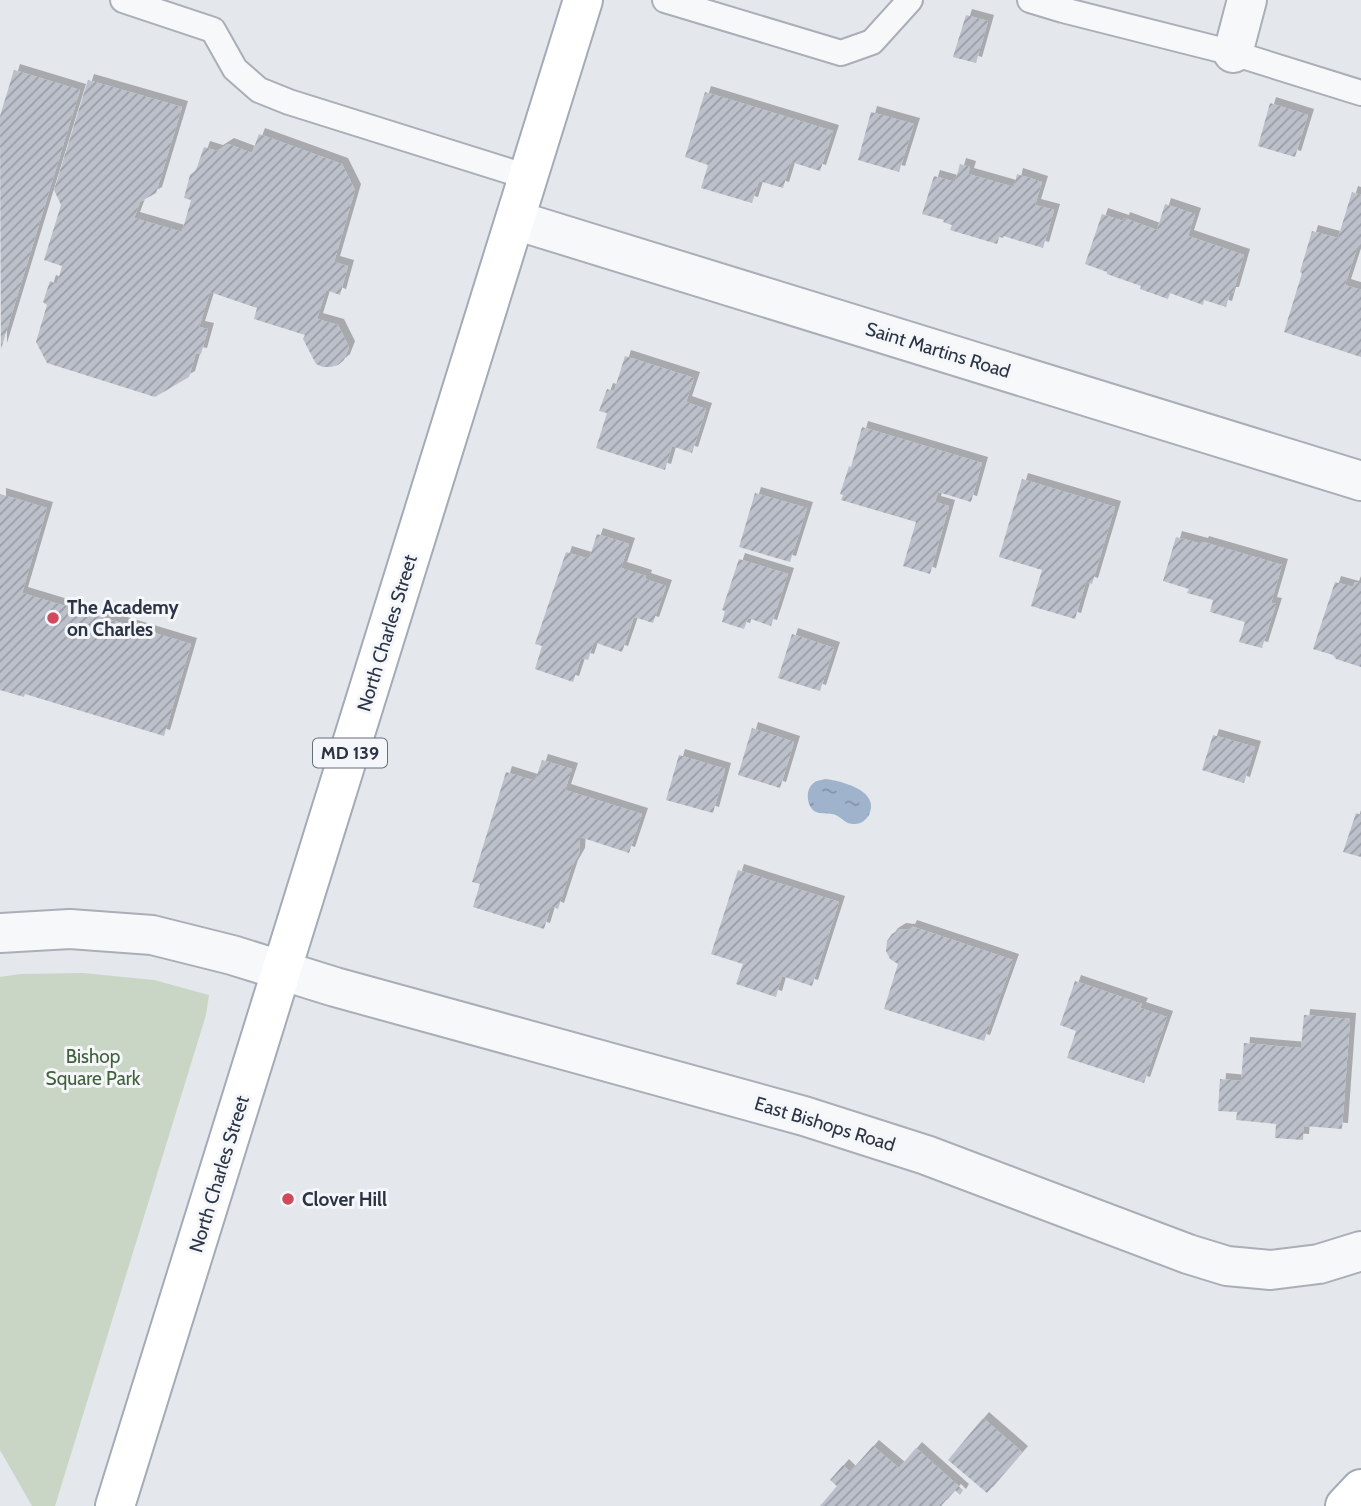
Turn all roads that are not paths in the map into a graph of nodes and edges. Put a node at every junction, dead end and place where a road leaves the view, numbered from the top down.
1 (123, 0) edge
2 (583, 0) edge
3 (665, 0) edge
4 (910, 0) edge
5 (1030, 0) edge
6 (1247, 0) edge
7 (1233, 53) junction
8 (1361, 93) edge
9 (528, 177) junction
10 (515, 220) junction
11 (1361, 481) edge
12 (0, 933) edge
13 (282, 971) junction
14 (1361, 1251) edge
15 (1361, 1489) edge
16 (115, 1506) edge
17 (1345, 1506) edge

1 - 9 lane
2 - 9 main road, North Charles Street / MD 139
3 - 4 lane
5 - 7 lane
6 - 7 street
7 - 8 lane
9 - 10 main road, North Charles Street / MD 139
10 - 11 street, Saint Martins Road
10 - 13 main road, North Charles Street / MD 139
12 - 13 street, East Bishops Road
13 - 14 street, East Bishops Road
13 - 16 main road, North Charles Street / MD 139
15 - 17 main road

